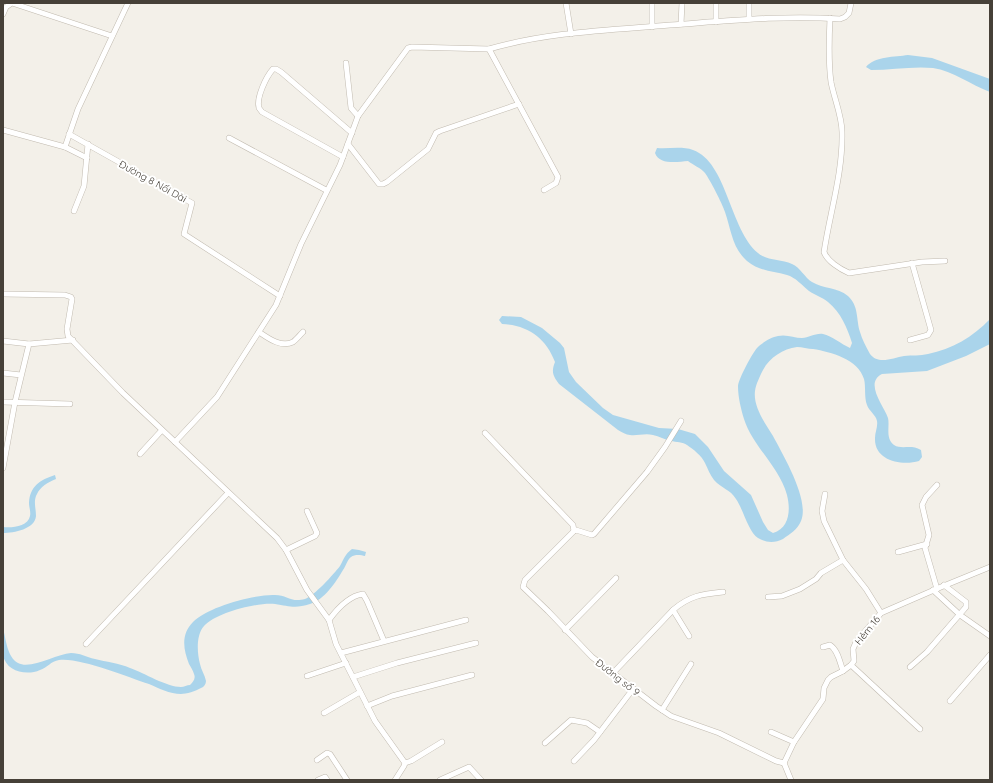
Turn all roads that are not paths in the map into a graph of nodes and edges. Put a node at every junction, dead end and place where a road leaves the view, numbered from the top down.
1 (128, 3) edge
2 (566, 3) edge
3 (652, 3) edge
4 (682, 3) edge
5 (716, 3) edge
6 (749, 3) edge
7 (851, 3) edge
8 (3, 14) edge
9 (830, 18) junction
10 (749, 19) junction
11 (716, 22) junction
12 (681, 24) junction
13 (652, 27) junction
14 (571, 34) junction
15 (112, 36) junction
16 (489, 49) junction
17 (346, 63) dead end
18 (519, 104) junction
19 (358, 116) junction
20 (3, 130) edge
21 (352, 133) junction
22 (69, 134) junction
23 (229, 138) dead end
24 (88, 144) junction
25 (348, 144) junction
26 (65, 147) junction
27 (343, 157) junction
28 (87, 158) junction
29 (326, 190) junction
30 (544, 190) dead end
31 (74, 211) dead end
32 (945, 261) dead end
33 (912, 263) junction
34 (3, 294) edge
35 (280, 296) junction
36 (259, 332) junction
37 (303, 332) dead end
38 (73, 340) junction
39 (910, 340) dead end
40 (3, 341) edge
41 (29, 344) junction
42 (3, 372) edge
43 (21, 374) junction
44 (3, 402) edge
45 (15, 402) junction
46 (70, 404) dead end
47 (679, 423) dead end
48 (162, 430) junction
49 (485, 433) dead end
50 (5, 441) edge
51 (175, 442) junction
52 (140, 454) dead end
53 (3, 468) edge
54 (937, 485) dead end
55 (228, 493) junction
56 (825, 494) dead end
57 (307, 511) dead end
58 (574, 531) junction
59 (927, 544) junction
60 (286, 550) junction
61 (898, 552) dead end
62 (843, 560) junction
63 (990, 567) edge
64 (616, 578) dead end
65 (944, 585) junction
66 (935, 589) junction
67 (723, 592) dead end
68 (768, 598) dead end
69 (673, 610) junction
70 (882, 613) junction
71 (960, 615) junction
72 (328, 620) junction
73 (466, 620) dead end
74 (566, 630) junction
75 (689, 636) dead end
76 (990, 636) edge
77 (384, 641) junction
78 (476, 643) dead end
79 (86, 644) dead end
80 (823, 647) dead end
81 (341, 653) junction
82 (990, 655) edge
83 (346, 663) junction
84 (691, 664) dead end
85 (851, 665) junction
86 (910, 667) dead end
87 (844, 671) junction
88 (613, 674) junction
89 (472, 675) dead end
90 (307, 676) dead end
91 (353, 677) junction
92 (634, 689) junction
93 (360, 692) junction
94 (950, 701) dead end
95 (367, 706) junction
96 (662, 710) junction
97 (324, 713) dead end
98 (920, 729) dead end
99 (600, 732) junction
100 (771, 732) dead end
101 (442, 742) dead end
102 (794, 742) junction
103 (545, 743) dead end
104 (317, 760) dead end
105 (574, 761) dead end
106 (405, 763) junction
107 (784, 763) junction
108 (318, 780) edge
109 (327, 780) edge
110 (347, 780) edge
111 (395, 780) edge
112 (440, 780) edge
113 (481, 780) edge
114 (791, 780) edge

1 - 15 street
2 - 14 street
3 - 13 street
4 - 12 street
5 - 11 street
6 - 10 street
7 - 9 street
8 - 15 street
9 - 10 street
9 - 33 street
10 - 11 street
11 - 12 street
12 - 13 street
13 - 14 street
14 - 16 street
15 - 22 street
16 - 18 street
16 - 19 street
17 - 19 street
18 - 25 street
18 - 30 street
19 - 21 street
20 - 26 street
21 - 25 street
21 - 27 street
22 - 24 street, Đường 8 Nối Dài
22 - 26 street
23 - 29 street
24 - 28 street
24 - 35 street, Đường 8 Nối Dài
25 - 27 street
26 - 28 street
27 - 29 street
28 - 31 street
29 - 35 street
32 - 33 street
33 - 39 street
34 - 38 street
35 - 36 street
36 - 37 street
36 - 51 street
38 - 41 street
38 - 48 street
40 - 41 street
41 - 43 street
42 - 43 street
43 - 45 street
44 - 45 street
45 - 46 street
45 - 50 street
47 - 58 street
48 - 51 street
48 - 52 street
49 - 58 street
50 - 53 street
51 - 55 street
54 - 59 street
55 - 60 street
55 - 79 street
56 - 62 street
57 - 60 street
58 - 74 street, Đường số 9
59 - 61 street
59 - 66 street
60 - 72 street
62 - 68 street
62 - 70 street
63 - 65 street, Hẻm 16
64 - 74 street
65 - 66 street, Hẻm 16
65 - 71 street
66 - 70 street, Hẻm 16
66 - 71 street
67 - 69 street
69 - 75 street
69 - 88 street
70 - 85 street, Hẻm 16
71 - 76 street
71 - 86 street
72 - 77 street
72 - 81 street
73 - 77 street
74 - 88 street, Đường số 9
77 - 81 street
78 - 91 street
80 - 87 street
81 - 83 street
82 - 94 street
83 - 90 street
83 - 91 street
84 - 96 street
85 - 87 street
85 - 98 street
87 - 102 street
88 - 92 street, Đường số 9
89 - 95 street
91 - 93 street
92 - 96 street, Đường số 9
92 - 99 street
93 - 95 street
93 - 97 street
95 - 106 street
96 - 107 street, Đường số 9
99 - 103 street
99 - 105 street
100 - 102 street
101 - 106 street
102 - 107 street
104 - 110 street
106 - 111 street
107 - 114 street
108 - 109 street
112 - 113 street

